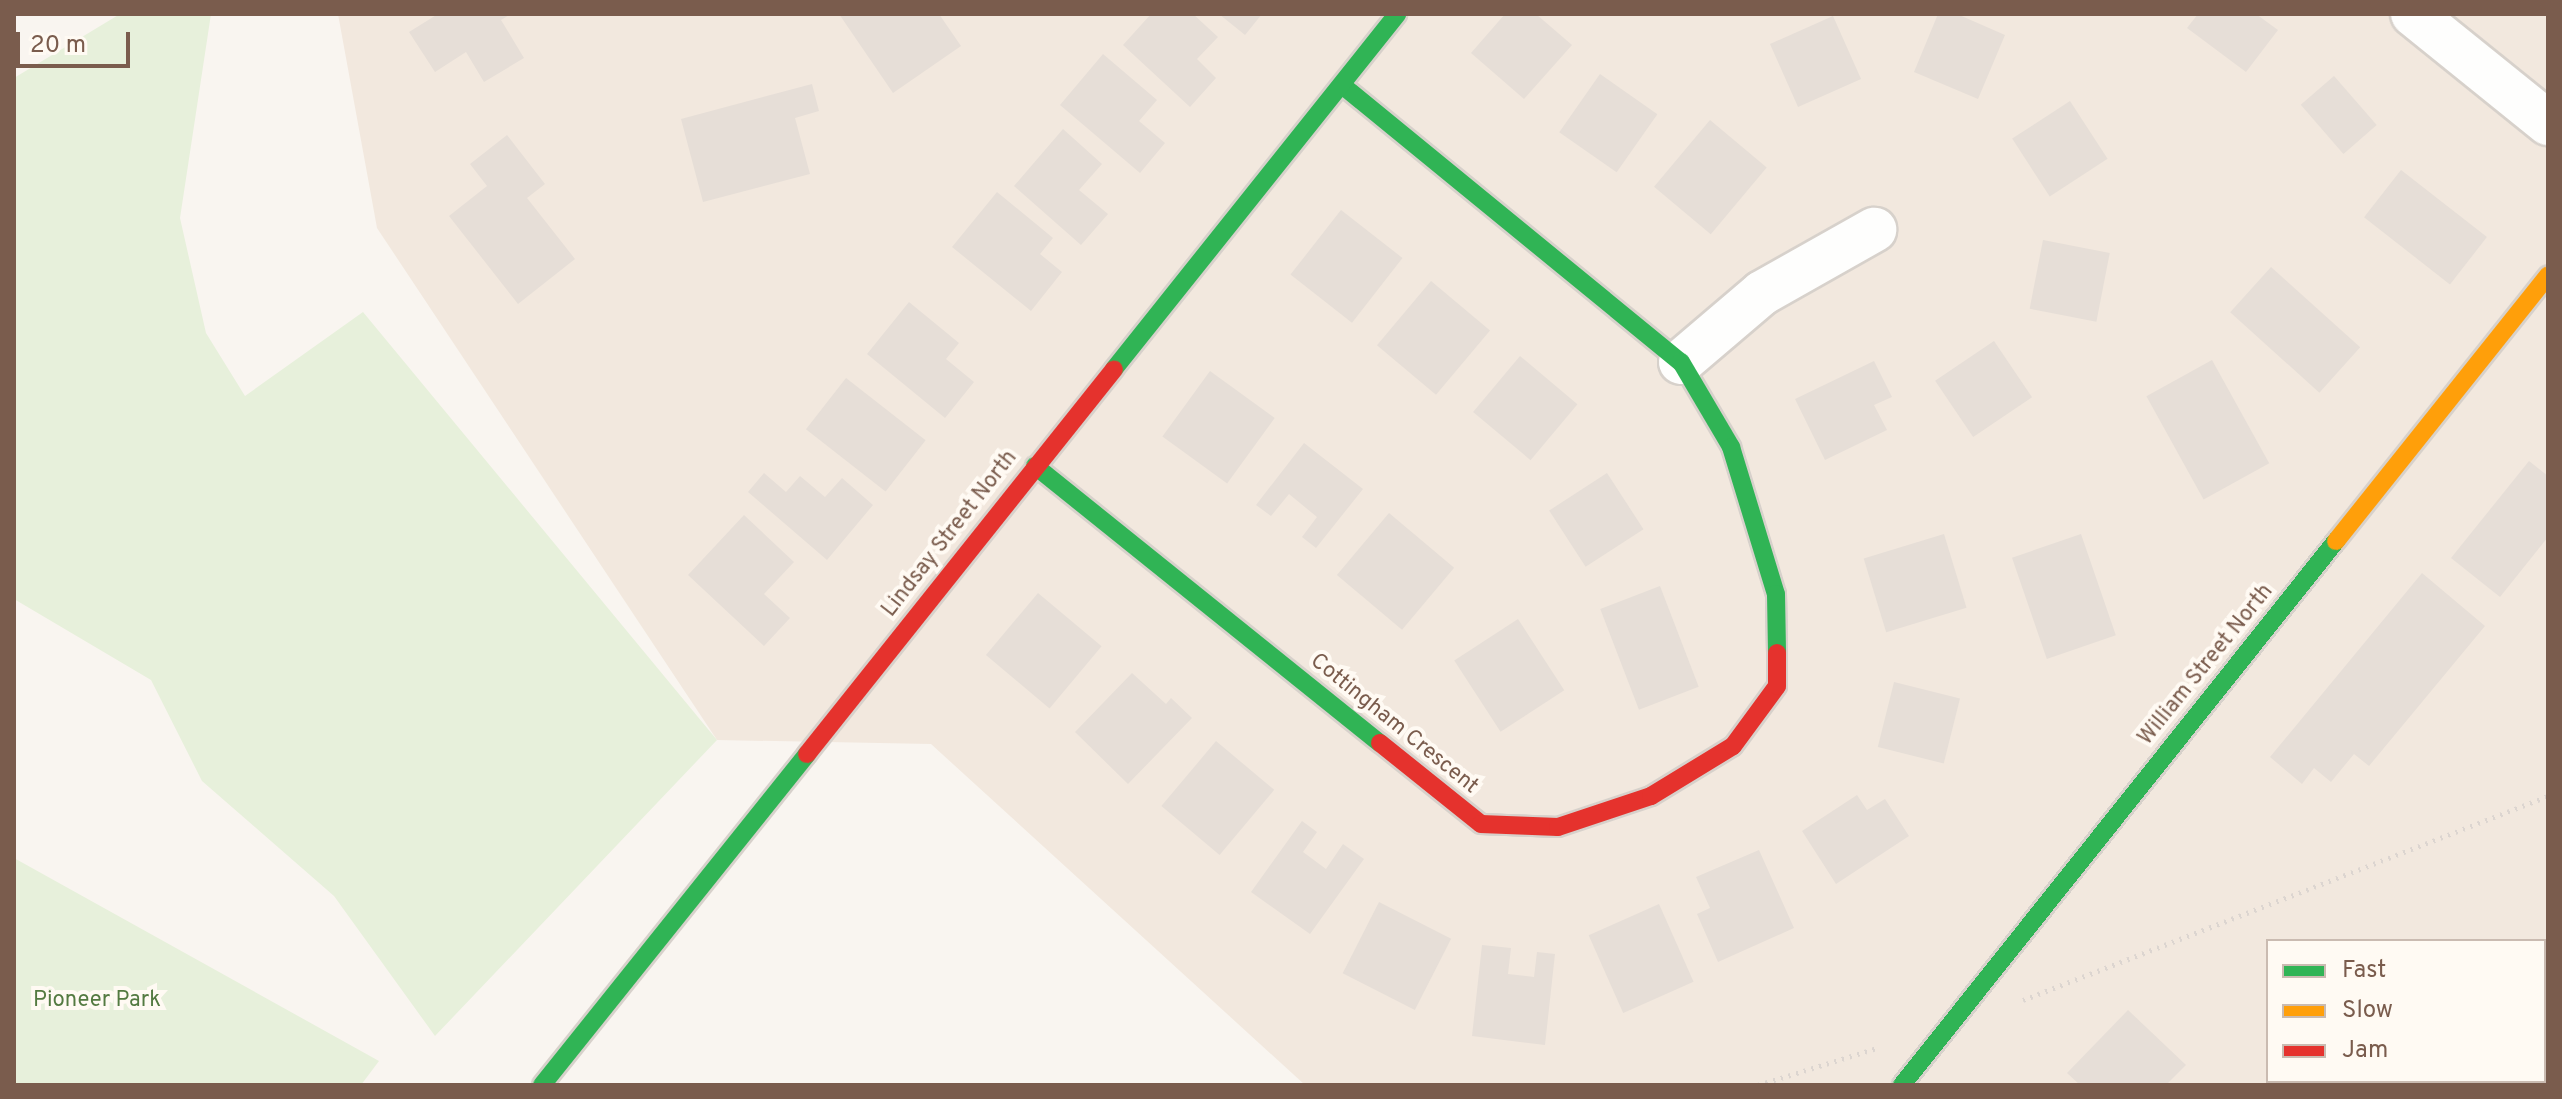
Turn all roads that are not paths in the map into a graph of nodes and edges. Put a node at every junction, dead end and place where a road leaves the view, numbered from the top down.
1 (1397, 14) edge
2 (2413, 14) edge
3 (1342, 85) junction
4 (2548, 123) edge
5 (1874, 230) dead end
6 (2548, 275) edge
7 (1681, 362) junction
8 (1035, 466) junction
9 (542, 1085) edge
10 (1902, 1085) edge

1 - 3 street, Lindsay Street North
2 - 4 street
3 - 7 street, Cottingham Crescent
3 - 8 street, Lindsay Street North
5 - 7 street
6 - 10 street, William Street North
7 - 8 street, Cottingham Crescent
8 - 9 street, Lindsay Street North

